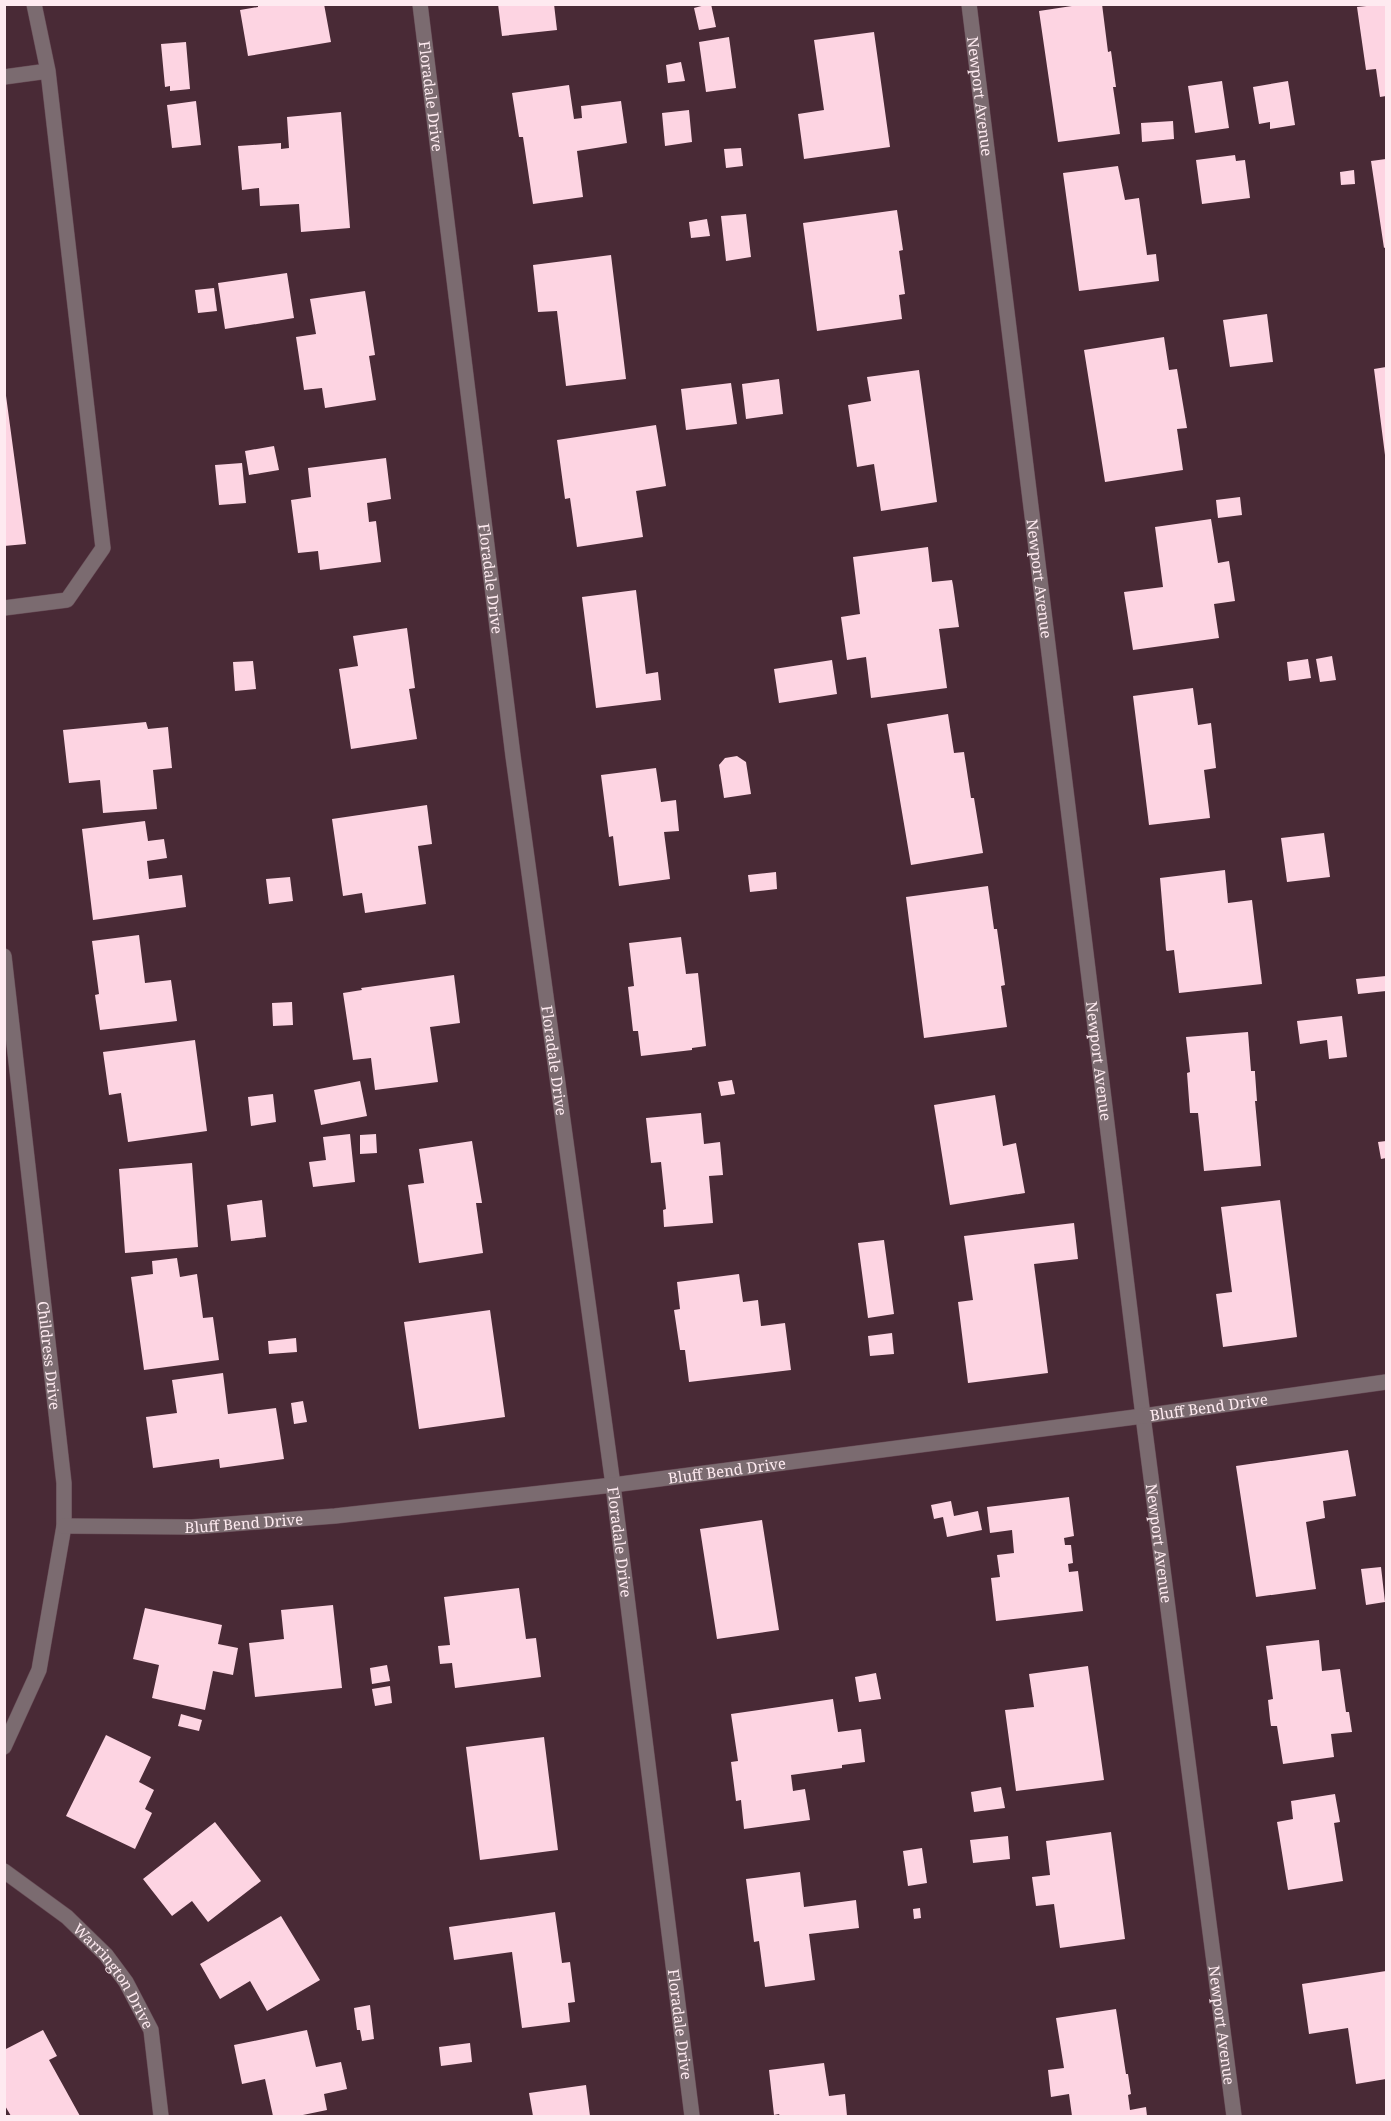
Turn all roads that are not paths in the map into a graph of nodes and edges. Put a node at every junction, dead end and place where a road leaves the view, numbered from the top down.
1 (34, 4) edge
2 (420, 4) edge
3 (969, 4) edge
4 (48, 71) junction
5 (4, 77) edge
6 (4, 608) edge
7 (4, 956) edge
8 (6, 975) edge
9 (1386, 1382) edge
10 (1143, 1416) junction
11 (613, 1485) junction
12 (64, 1526) junction
13 (4, 1747) edge
14 (4, 1871) edge
15 (162, 2116) edge
16 (692, 2116) edge
17 (1234, 2116) edge

1 - 4 street
2 - 11 street, Floradale Drive
3 - 10 street, Newport Avenue
4 - 5 street
4 - 6 street
7 - 8 street, Childress Drive
8 - 12 street, Childress Drive
9 - 10 street, Bluff Bend Drive
10 - 11 street, Bluff Bend Drive
10 - 17 street, Newport Avenue
11 - 12 street, Bluff Bend Drive
11 - 16 street, Floradale Drive
12 - 13 street, Childress Drive
14 - 15 street, Warrington Drive

